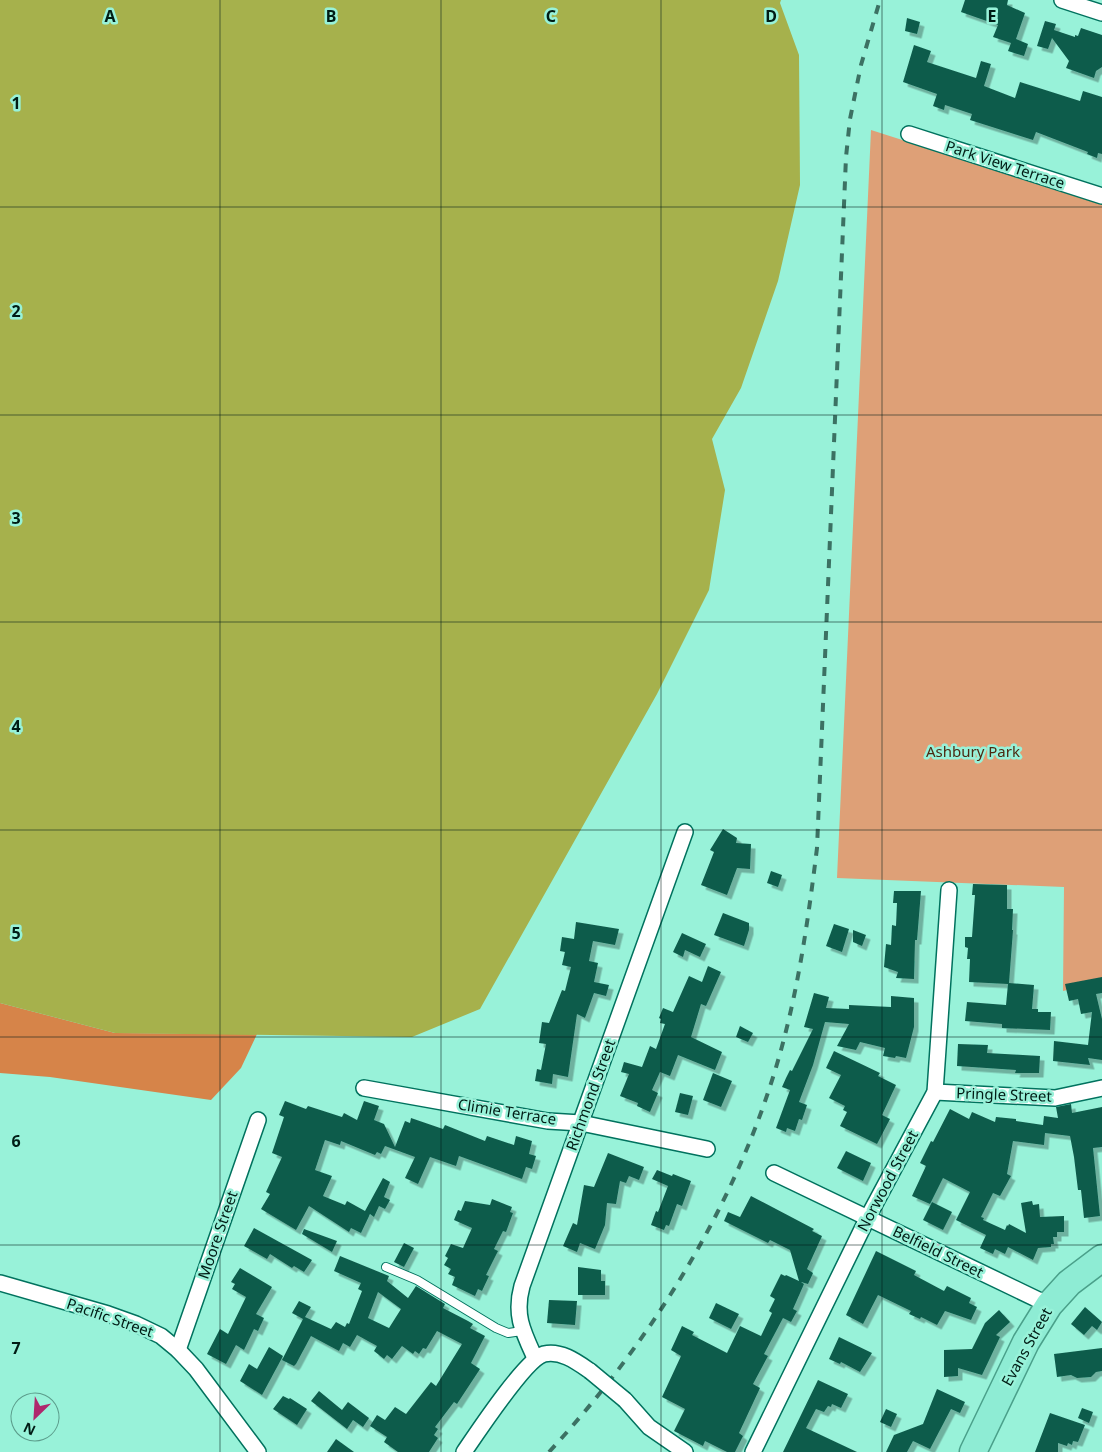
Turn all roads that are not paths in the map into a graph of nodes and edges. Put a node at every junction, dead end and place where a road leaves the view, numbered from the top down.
1 (1062, 0) edge
2 (1102, 13) edge
3 (909, 134) dead end
4 (1102, 196) edge
5 (686, 832) dead end
6 (949, 890) dead end
7 (364, 1088) dead end
8 (1102, 1088) edge
9 (935, 1092) junction
10 (258, 1120) dead end
11 (581, 1123) junction
12 (707, 1149) dead end
13 (774, 1173) dead end
14 (868, 1217) junction
15 (1102, 1258) edge
16 (386, 1267) dead end
17 (0, 1283) edge
18 (1049, 1305) junction
19 (522, 1331) junction
20 (178, 1350) junction
21 (535, 1358) junction
22 (258, 1452) edge
23 (464, 1452) edge
24 (685, 1452) edge
25 (754, 1452) edge
26 (973, 1452) edge

1 - 2 street
3 - 4 street, Park View Terrace
5 - 11 street, Richmond Street
6 - 9 street, Norwood Street
7 - 11 street, Climie Terrace
8 - 9 street, Pringle Street
9 - 14 street, Norwood Street
10 - 20 street, Moore Street
11 - 12 street, Climie Terrace
11 - 19 street, Richmond Street
13 - 14 street, Belfield Street
14 - 18 street, Belfield Street
14 - 25 street, Norwood Street
15 - 18 highway, Evans Street
16 - 19 lane
17 - 20 street, Pacific Street
18 - 26 highway, Evans Street
19 - 21 street, Richmond Street
20 - 22 street, Pacific Street
21 - 23 street
21 - 24 street, bridge

